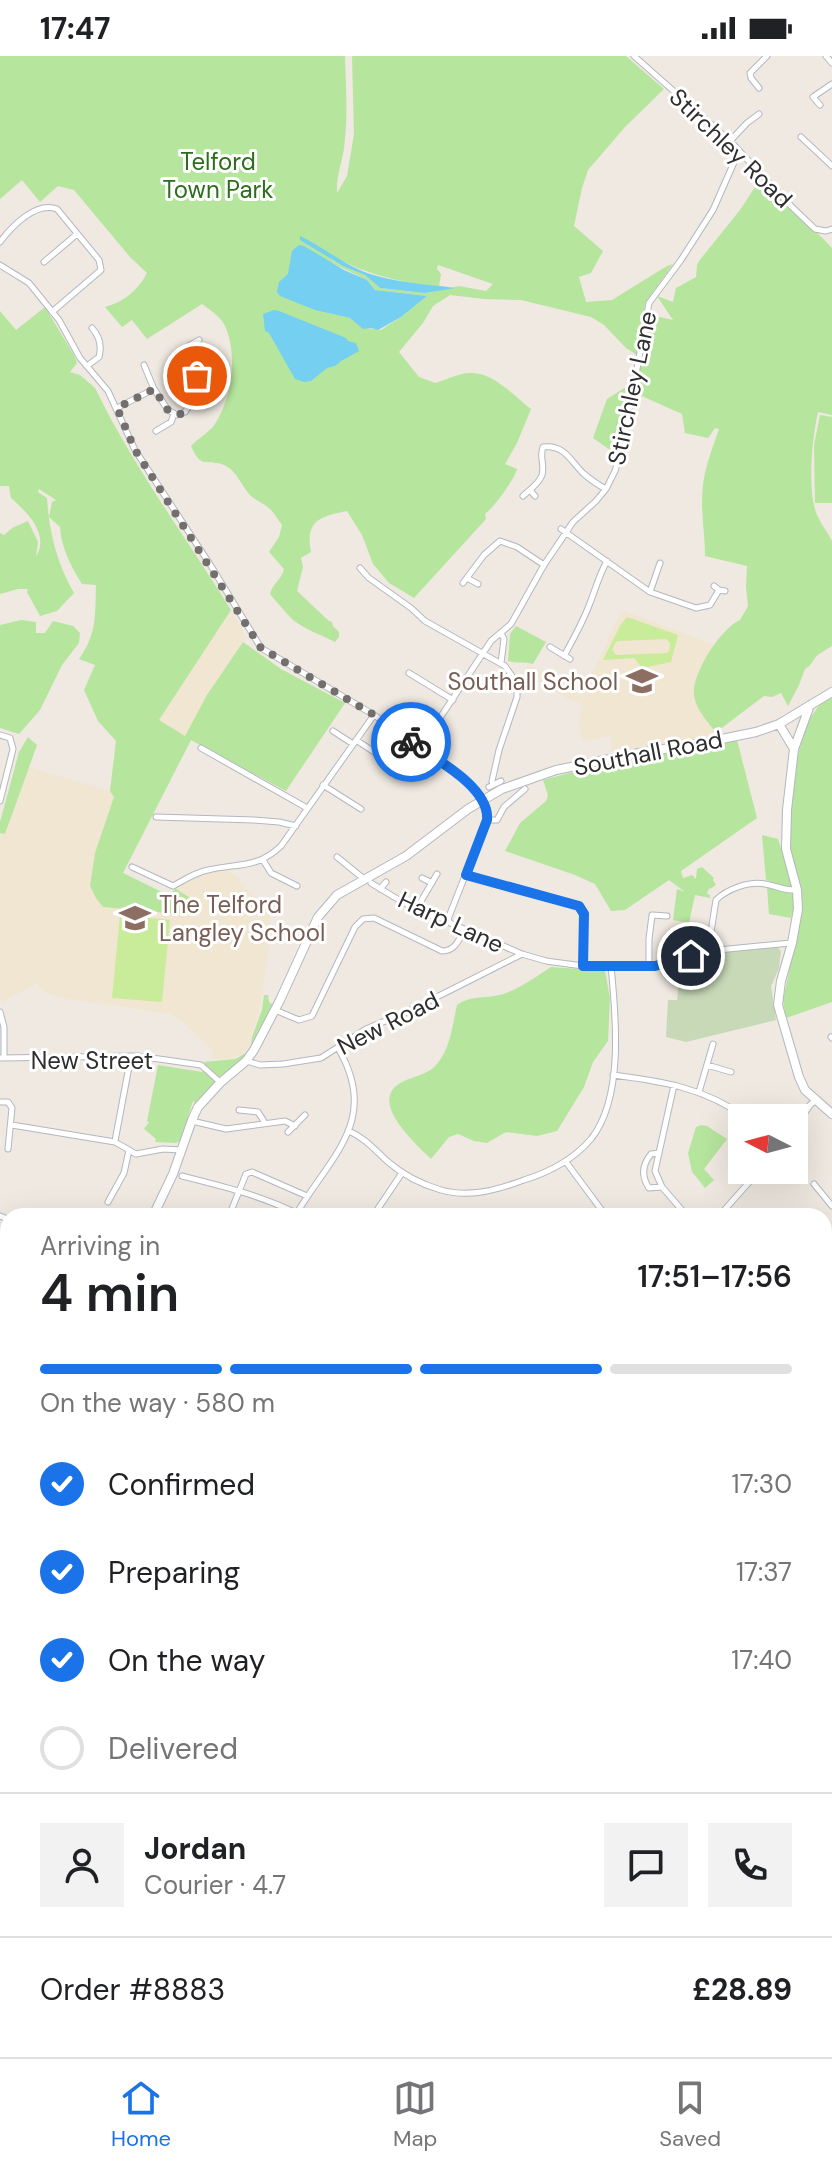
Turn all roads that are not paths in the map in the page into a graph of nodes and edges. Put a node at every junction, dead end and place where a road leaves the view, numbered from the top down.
1 (634, 56) edge
2 (826, 56) edge
3 (770, 58) edge
4 (832, 63) edge
5 (832, 84) edge
6 (759, 88) dead end
7 (820, 105) dead end
8 (759, 114) dead end
9 (801, 137) dead end
10 (730, 141) junction
11 (739, 151) junction
12 (832, 166) edge
13 (832, 229) edge
14 (77, 234) junction
15 (0, 242) edge
16 (44, 262) dead end
17 (0, 265) edge
18 (52, 312) junction
19 (92, 328) dead end
20 (199, 340) dead end
21 (144, 365) dead end
22 (87, 366) junction
23 (154, 389) junction
24 (117, 408) junction
25 (174, 414) junction
26 (156, 431) dead end
27 (606, 489) junction
28 (530, 490) junction
29 (523, 496) dead end
30 (535, 496) dead end
31 (563, 531) junction
32 (607, 561) junction
33 (660, 563) dead end
34 (544, 565) junction
35 (360, 568) dead end
36 (478, 584) dead end
37 (719, 589) dead end
38 (650, 592) junction
39 (501, 633) junction
40 (550, 647) dead end
41 (482, 653) junction
42 (501, 663) junction
43 (409, 673) dead end
44 (832, 692) edge
45 (453, 700) junction
46 (810, 704) junction
47 (374, 715) junction
48 (779, 724) junction
49 (333, 731) dead end
50 (0, 735) edge
51 (355, 742) junction
52 (201, 748) dead end
53 (420, 748) junction
54 (794, 749) junction
55 (388, 761) dead end
56 (501, 781) dead end
57 (323, 785) junction
58 (525, 789) dead end
59 (484, 799) junction
60 (0, 801) edge
61 (307, 808) junction
62 (361, 809) dead end
63 (156, 817) dead end
64 (487, 820) junction
65 (296, 826) junction
66 (337, 857) dead end
67 (263, 860) junction
68 (132, 867) dead end
69 (437, 874) dead end
70 (466, 875) junction
71 (422, 878) dead end
72 (367, 881) junction
73 (386, 882) dead end
74 (432, 883) junction
75 (297, 886) dead end
76 (380, 889) junction
77 (797, 890) junction
78 (417, 908) junction
79 (667, 916) dead end
80 (448, 919) junction
81 (464, 930) junction
82 (792, 943) junction
83 (708, 951) junction
84 (522, 954) junction
85 (583, 966) junction
86 (611, 966) junction
87 (649, 966) junction
88 (275, 1010) junction
89 (0, 1012) edge
90 (713, 1044) dead end
91 (338, 1048) junction
92 (131, 1056) junction
93 (2, 1058) edge
94 (246, 1061) junction
95 (707, 1065) junction
96 (731, 1072) dead end
97 (613, 1075) junction
98 (220, 1083) junction
99 (674, 1085) junction
100 (699, 1092) junction
101 (816, 1100) junction
102 (0, 1102) edge
103 (728, 1106) edge
104 (808, 1108) edge
105 (239, 1110) dead end
106 (832, 1114) edge
107 (305, 1115) dead end
108 (192, 1120) junction
109 (265, 1123) junction
110 (12, 1125) junction
111 (295, 1126) junction
112 (349, 1131) junction
113 (288, 1132) dead end
114 (115, 1142) junction
115 (8, 1149) dead end
116 (129, 1150) junction
117 (181, 1150) junction
118 (659, 1153) junction
119 (566, 1162) junction
120 (402, 1173) junction
121 (178, 1175) junction
122 (748, 1184) edge
123 (814, 1184) dead end
124 (662, 1187) junction
125 (241, 1190) junction
126 (307, 1196) junction
127 (108, 1202) dead end
128 (832, 1206) edge
129 (158, 1208) edge
130 (233, 1208) edge
131 (283, 1208) edge
132 (300, 1208) edge
133 (378, 1208) edge
134 (600, 1208) edge
135 (680, 1208) edge
136 (726, 1208) edge

1 - 10 street, Stirchley Road
2 - 4 street
3 - 6 street
5 - 7 street
8 - 10 street
9 - 12 street
10 - 11 street, Stirchley Road
11 - 13 street, Stirchley Road
11 - 27 street, Stirchley Lane
14 - 15 street
14 - 16 street
14 - 18 street
17 - 18 street
18 - 22 street
19 - 22 street
20 - 25 street
21 - 23 street
22 - 24 street
23 - 24 street
23 - 25 street
24 - 47 street
25 - 26 street
27 - 28 street
27 - 31 street, Stirchley Lane
28 - 29 street
28 - 30 street
31 - 32 street
31 - 34 street, Stirchley Lane
32 - 38 street
32 - 40 street
33 - 38 street
34 - 36 street
34 - 39 street, Stirchley Lane
35 - 41 street
37 - 38 street
39 - 41 street, Stirchley Lane
39 - 42 street
41 - 42 street
41 - 45 street, Stirchley Lane
42 - 56 street
43 - 45 street
44 - 46 main road, Southall Road
45 - 53 street, Stirchley Lane
46 - 48 main road, Southall Road
46 - 54 main road
47 - 51 street
47 - 53 street
48 - 54 main road
48 - 59 main road, Southall Road
49 - 51 street
50 - 60 street
51 - 55 street
51 - 57 street
52 - 61 street
53 - 59 street
54 - 77 main road
57 - 61 street
57 - 62 street
58 - 64 street
59 - 64 street
59 - 72 main road, Southall Road
61 - 65 street
63 - 65 street
64 - 70 street
65 - 67 street
66 - 72 street, Harp Lane
67 - 68 street
67 - 75 street
69 - 74 street
70 - 80 street
70 - 85 street
71 - 74 street
72 - 76 street, Harp Lane
72 - 88 main road, Southall Road
73 - 76 street, Harp Lane
74 - 78 street
76 - 78 street, Harp Lane
77 - 82 main road
77 - 83 street
78 - 80 street, Harp Lane
79 - 87 street
80 - 81 street, Harp Lane
81 - 84 street, Harp Lane
81 - 88 street
82 - 83 street
82 - 101 main road
83 - 87 street
84 - 85 street
84 - 91 street, New Road
85 - 86 street
86 - 87 street
86 - 97 street
88 - 94 main road, Southall Road
89 - 93 street
90 - 95 street
91 - 94 street, New Road
91 - 112 street
92 - 93 street, New Street
92 - 98 street, New Street
92 - 114 street
94 - 98 main road, Southall Road
95 - 96 street
95 - 100 street
97 - 99 street
97 - 119 street
98 - 108 main road, Southall Road
99 - 100 street
99 - 118 street
100 - 103 street
101 - 104 street
101 - 106 main road
102 - 110 street
105 - 109 street
107 - 111 street
108 - 109 street
108 - 117 main road, Southall Road
109 - 111 street
110 - 114 street
110 - 115 street
111 - 113 street
112 - 120 street
112 - 126 street
114 - 116 street
116 - 117 street
116 - 127 street
117 - 121 main road, Southall Road
118 - 124 street
118 - 124 street
119 - 120 street
119 - 134 street
120 - 133 street
121 - 125 street
121 - 129 main road, Southall Road
122 - 136 street
123 - 128 street
124 - 135 street
125 - 126 street
125 - 130 street
125 - 131 street
126 - 132 street

